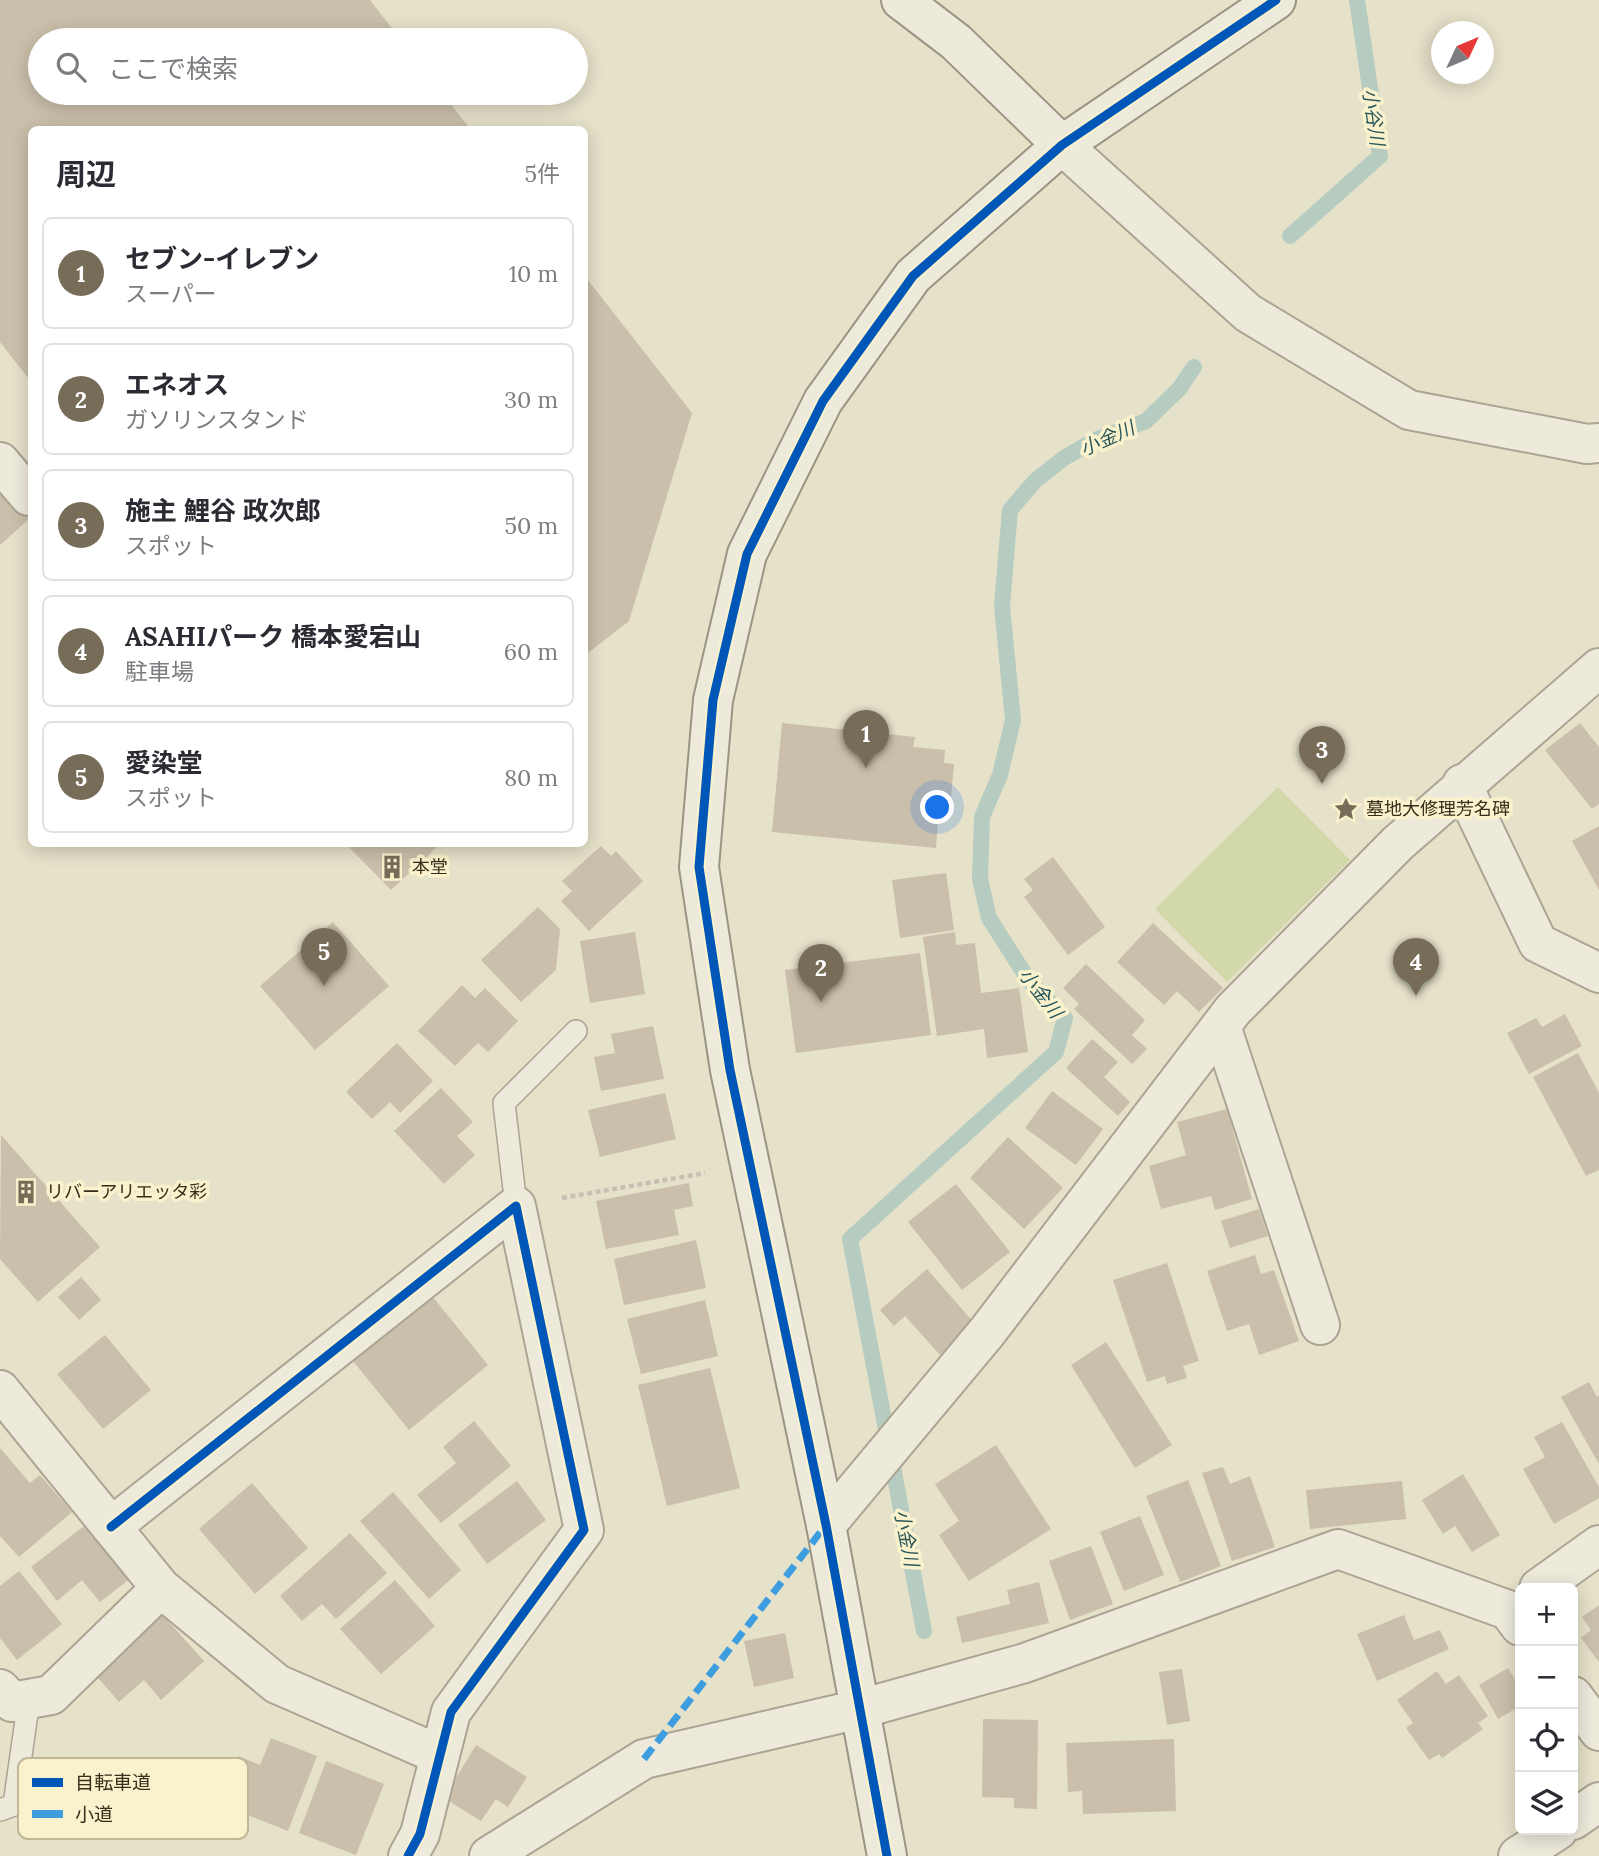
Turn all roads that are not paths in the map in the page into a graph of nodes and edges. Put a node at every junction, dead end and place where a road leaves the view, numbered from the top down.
1 (901, 0) edge
2 (1276, 0) edge
3 (1062, 145) junction
4 (1599, 443) edge
5 (0, 463) edge
6 (28, 495) edge
7 (1599, 668) edge
8 (1462, 784) junction
9 (1599, 974) edge
10 (1221, 1026) junction
11 (576, 1031) dead end
12 (516, 1206) junction
13 (1321, 1325) dead end
14 (0, 1390) edge
15 (826, 1525) junction
16 (111, 1527) junction
17 (1599, 1545) edge
18 (1546, 1583) edge
19 (162, 1588) junction
20 (1515, 1612) edge
21 (14, 1694) edge
22 (1578, 1703) edge
23 (860, 1709) junction
24 (1599, 1731) edge
25 (440, 1755) junction
26 (1599, 1802) edge
27 (0, 1810) edge
28 (1578, 1817) edge
29 (1550, 1835) edge
30 (408, 1856) edge
31 (489, 1856) edge
32 (887, 1856) edge
33 (1518, 1856) edge

1 - 3 street
2 - 3 street
3 - 4 street
3 - 15 street
5 - 6 street
7 - 8 street
8 - 9 street
8 - 10 street
10 - 13 street
10 - 15 street
11 - 12 lane
12 - 16 street
12 - 25 street
14 - 16 street
15 - 23 street
16 - 19 street
17 - 18 street
19 - 21 street
19 - 25 street
20 - 23 street
21 - 27 lane
22 - 24 street
23 - 31 street
23 - 32 street
25 - 30 street
26 - 28 street
29 - 33 street

